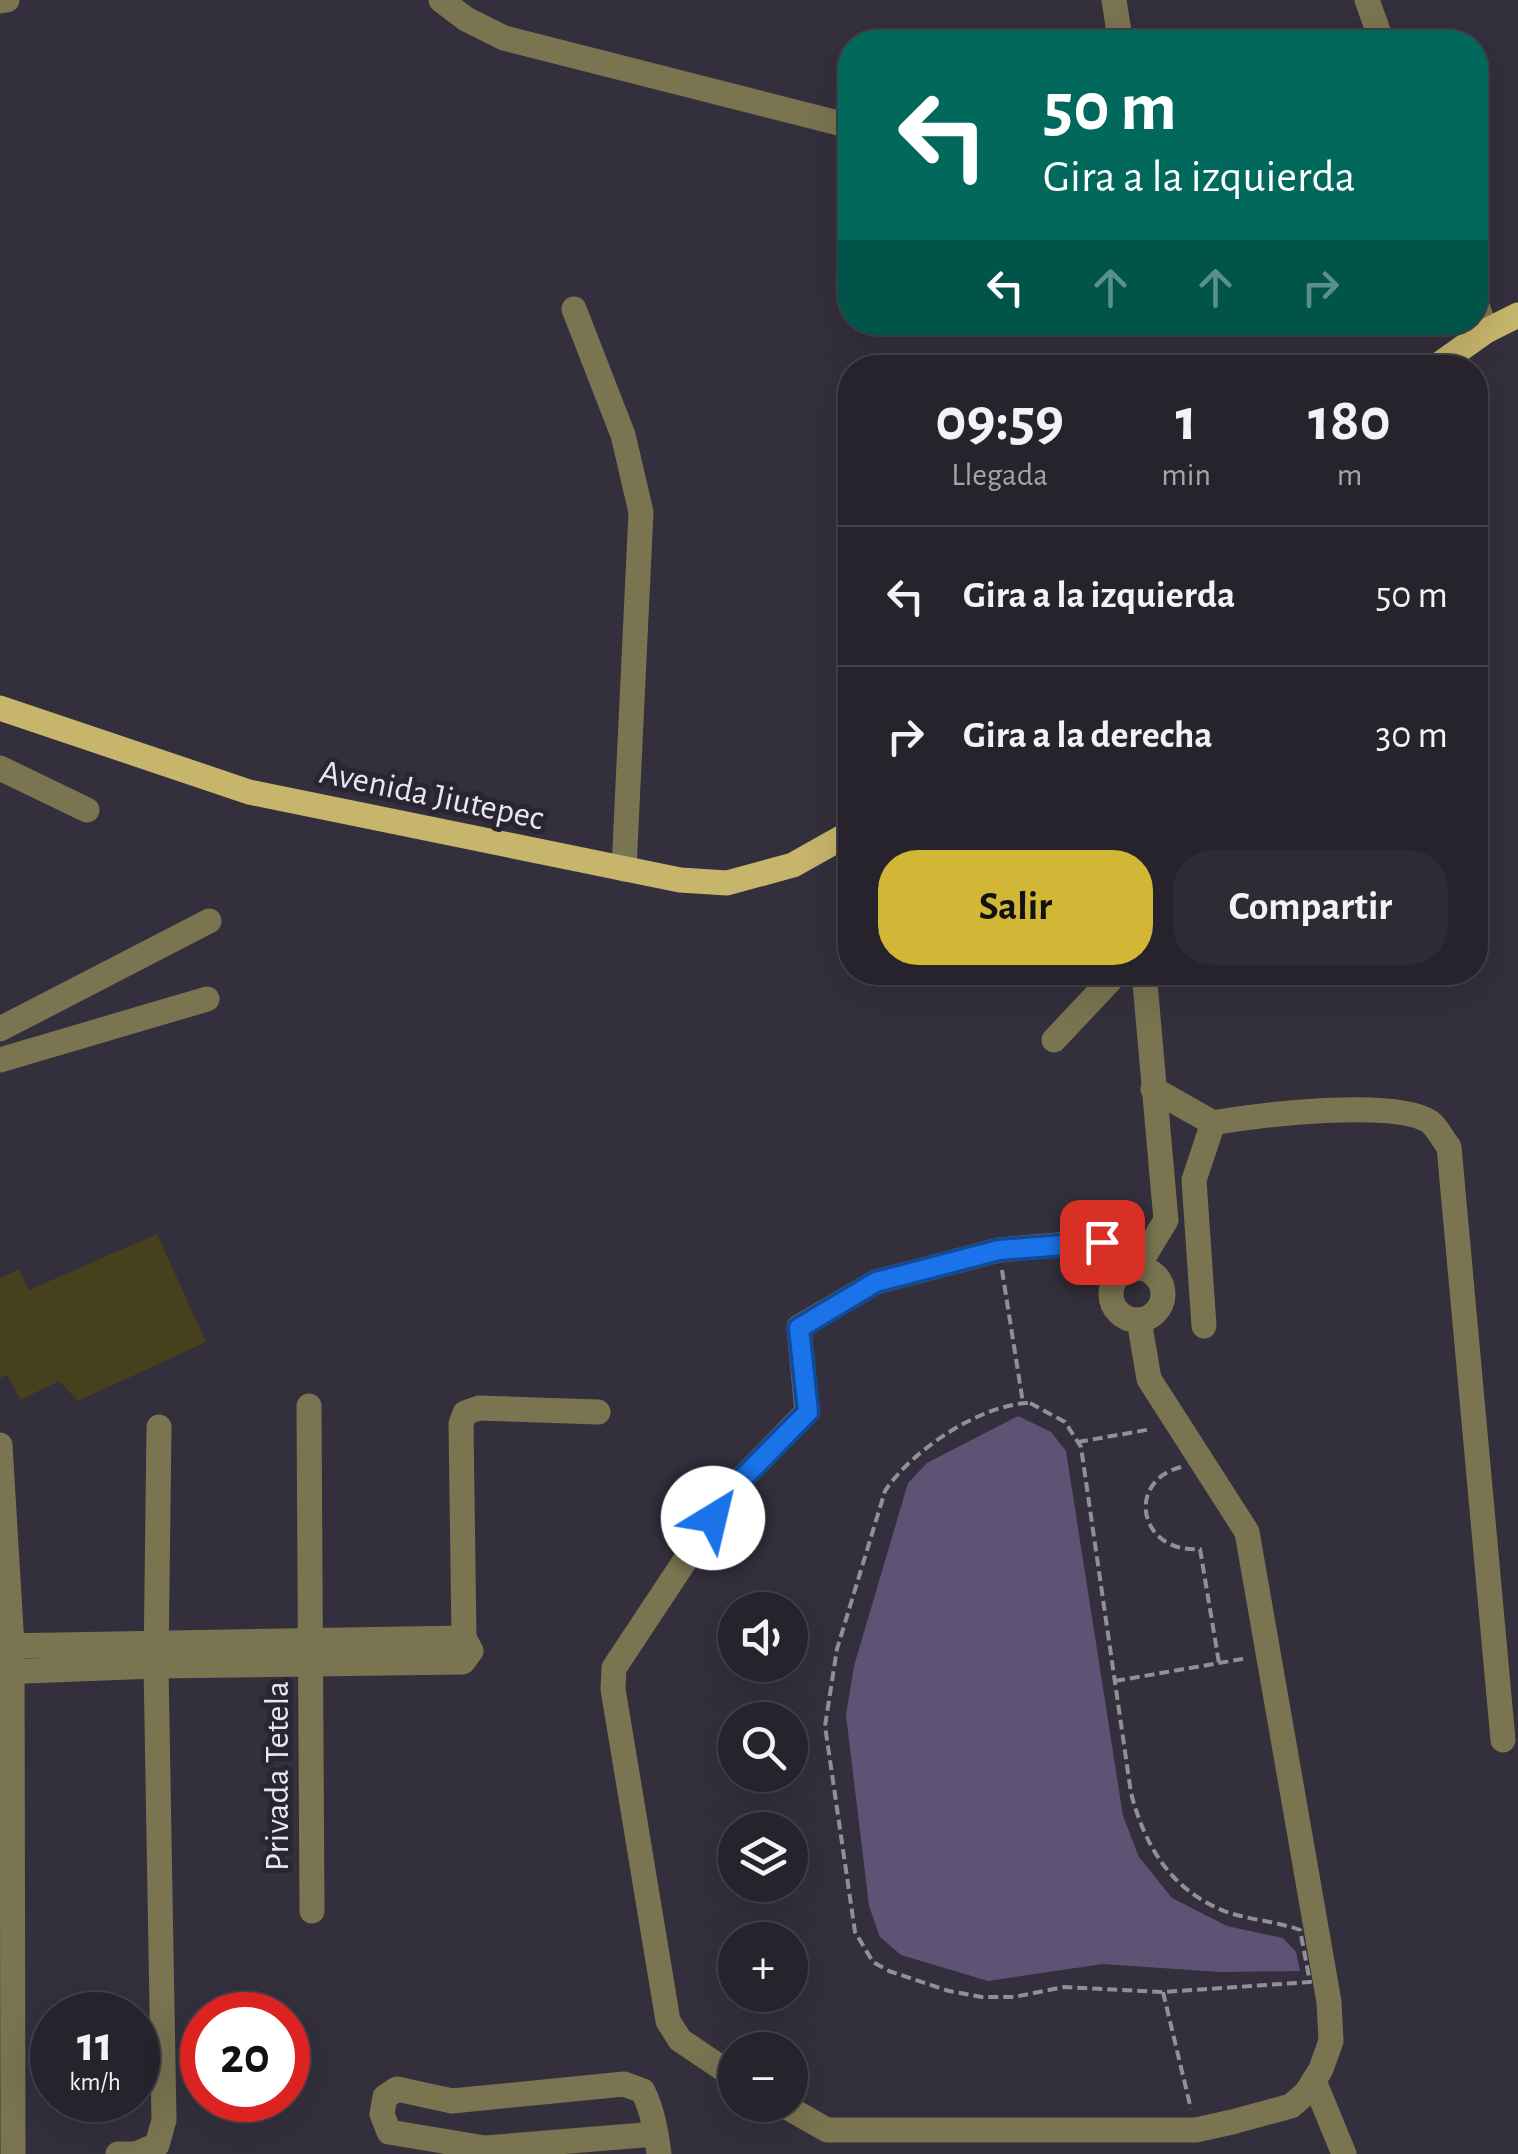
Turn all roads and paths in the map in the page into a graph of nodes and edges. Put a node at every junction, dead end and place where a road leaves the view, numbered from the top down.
1 (442, 0) edge
2 (1114, 0) edge
3 (1367, 0) edge
4 (1118, 30) edge
5 (1378, 30) edge
6 (838, 123) edge
7 (574, 309) dead end
8 (1518, 315) edge
9 (1488, 330) edge
10 (1480, 335) edge
11 (1452, 355) edge
12 (0, 708) edge
13 (0, 768) edge
14 (87, 810) dead end
15 (838, 839) edge
16 (624, 870) junction
17 (210, 921) dead end
18 (1106, 985) edge
19 (1145, 985) edge
20 (207, 999) dead end
21 (0, 1028) edge
22 (1054, 1040) dead end
23 (0, 1060) edge
24 (1153, 1088) junction
25 (1214, 1123) junction
26 (999, 1250) junction
27 (1129, 1271) junction
28 (1139, 1320) junction
29 (1204, 1326) dead end
30 (1023, 1404) junction
31 (310, 1406) dead end
32 (598, 1412) dead end
33 (158, 1428) dead end
34 (1164, 1428) dead end
35 (1078, 1442) junction
36 (0, 1445) edge
37 (1184, 1456) dead end
38 (310, 1652) junction
39 (156, 1655) junction
40 (1268, 1655) junction
41 (5, 1659) edge
42 (1219, 1663) junction
43 (1115, 1681) junction
44 (1503, 1740) dead end
45 (312, 1911) dead end
46 (1163, 1992) junction
47 (718, 2066) edge
48 (1314, 2081) junction
49 (808, 2119) edge
50 (1196, 2130) junction
51 (657, 2144) edge
52 (13, 2154) edge
53 (118, 2154) edge
54 (1344, 2154) edge

1 - 6 street
2 - 4 street
3 - 5 street
7 - 16 street
8 - 9 main road
10 - 11 main road
12 - 16 main road, Avenida Jiutepec
13 - 14 street
15 - 16 main road, Avenida Jiutepec
17 - 21 street
18 - 22 street
19 - 24 street
20 - 23 street
24 - 25 street
24 - 27 street
25 - 29 street
25 - 44 street
26 - 27 street
26 - 30 path
26 - 47 street
27 - 28 street
27 - 28 street
28 - 40 street
30 - 35 path
30 - 46 path
31 - 38 street, Privada Tetela
32 - 38 street
33 - 39 street
34 - 35 path
35 - 43 path
36 - 41 street
37 - 42 path
38 - 39 street
38 - 45 street, Privada Tetela
39 - 41 street
39 - 53 street
40 - 42 path
40 - 48 street
41 - 52 street
42 - 43 path
43 - 46 path
46 - 50 path
48 - 50 street
48 - 54 street
49 - 50 street
51 - 51 street

